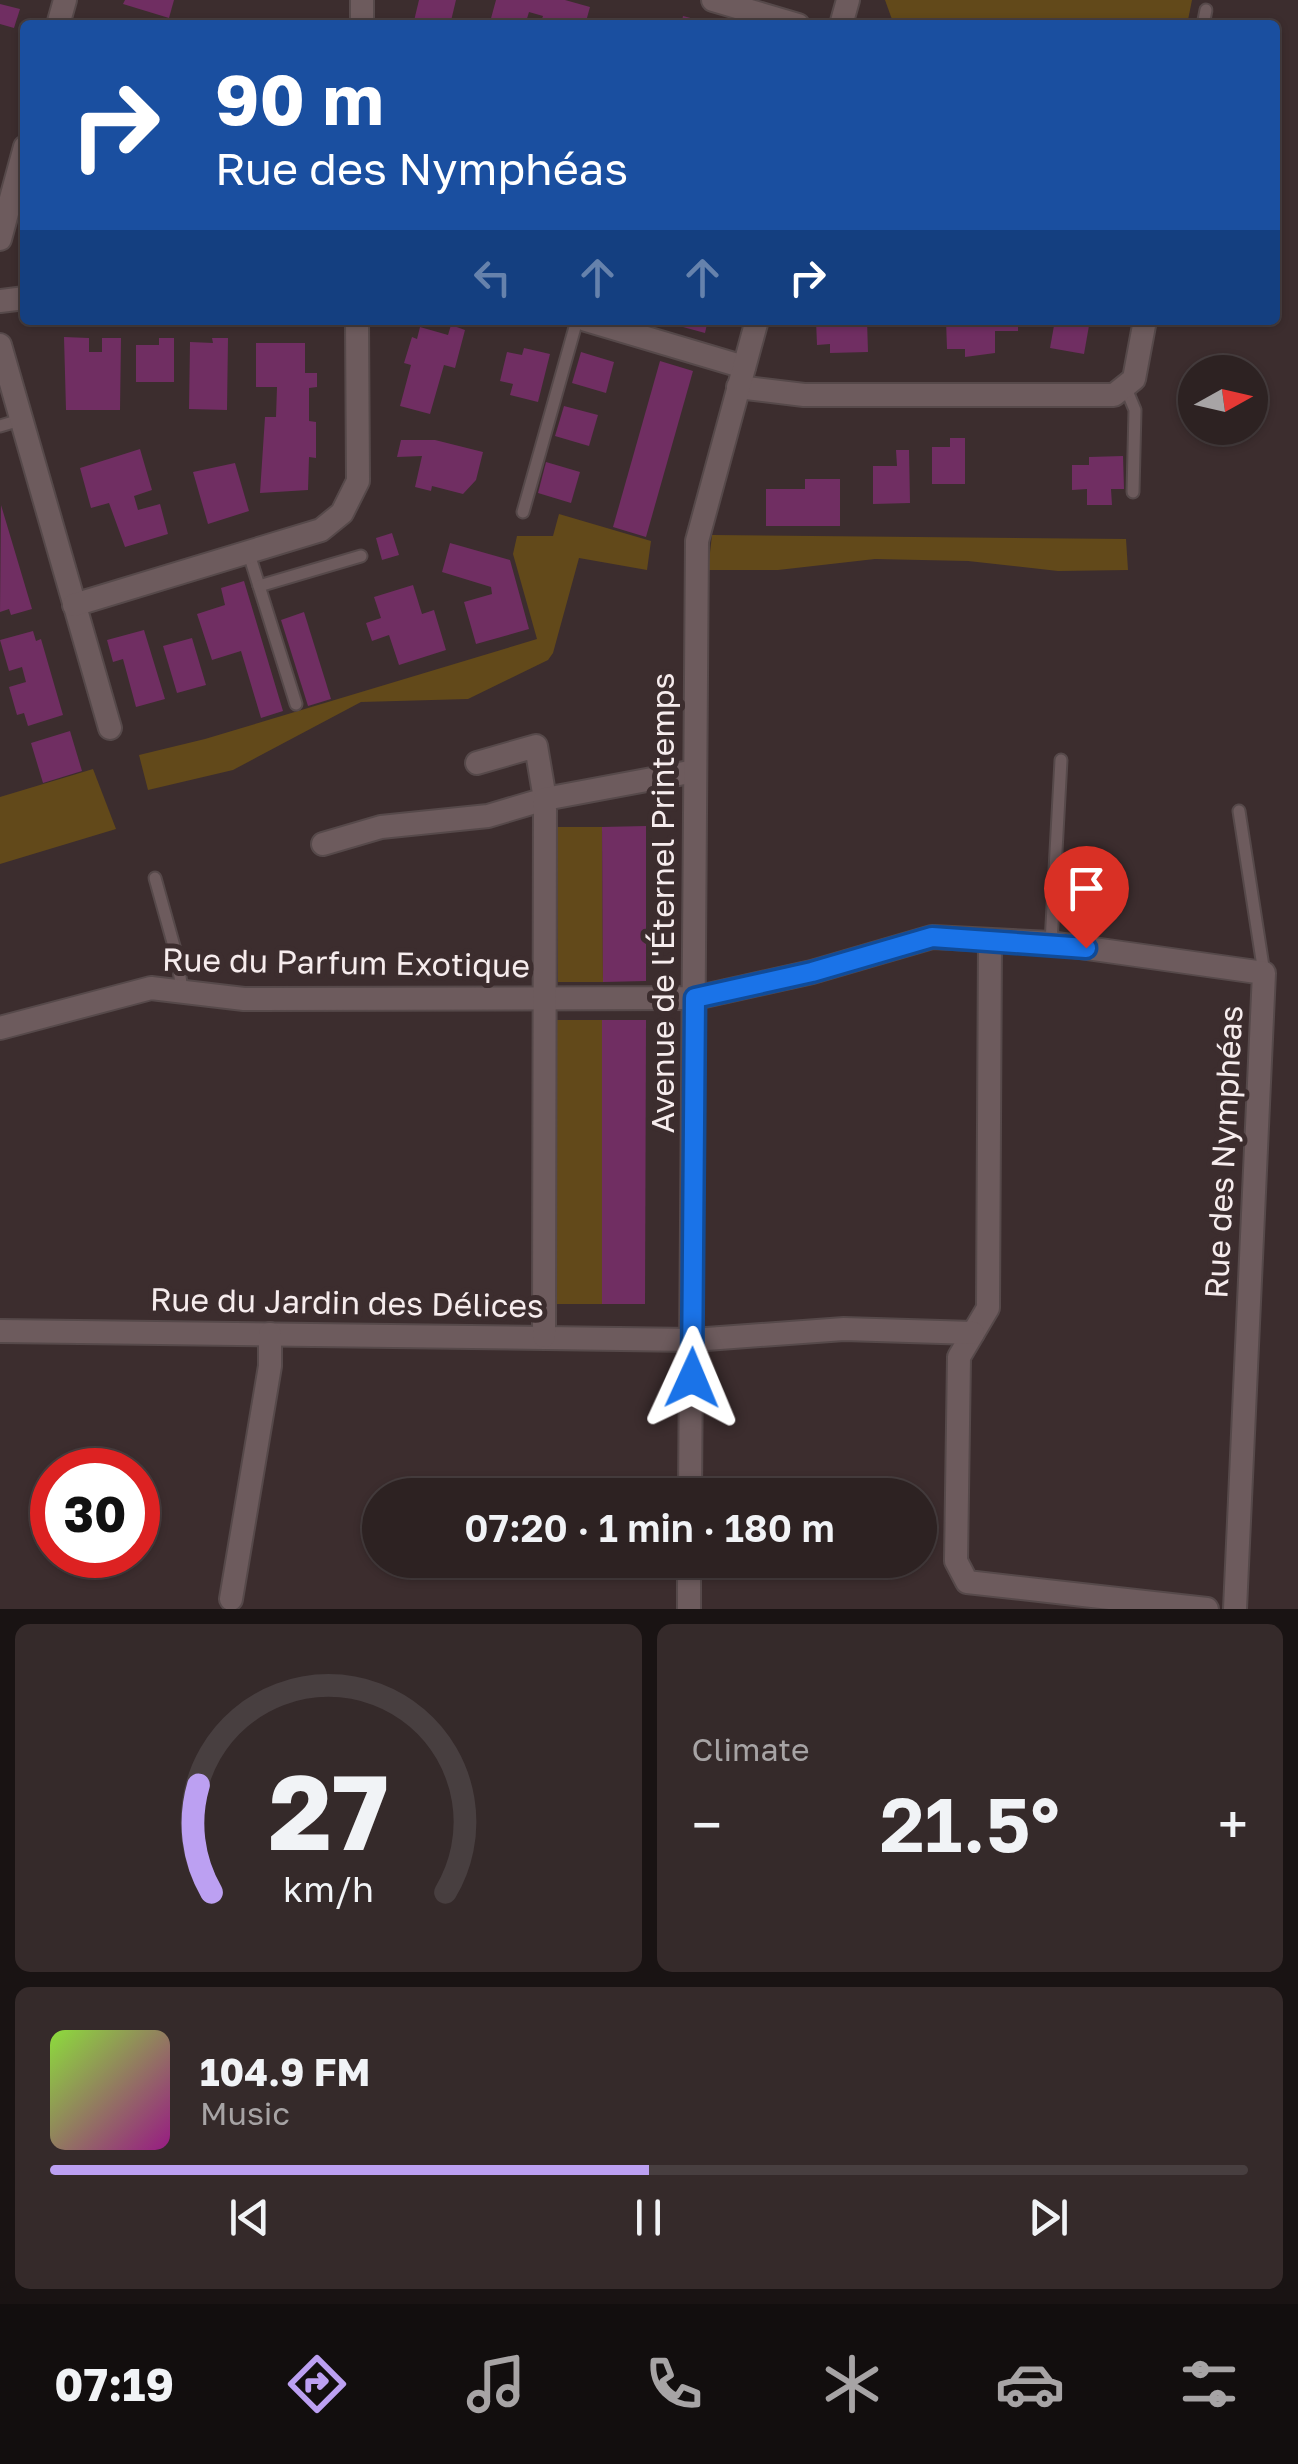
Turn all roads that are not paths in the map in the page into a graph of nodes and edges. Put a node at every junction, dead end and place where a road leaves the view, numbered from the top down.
1 (714, 0) edge
2 (1206, 10) dead end
3 (736, 11) edge
4 (776, 20) edge
5 (1204, 20) edge
6 (20, 165) edge
7 (0, 239) edge
8 (358, 325) edge
9 (577, 325) edge
10 (600, 325) edge
11 (756, 325) edge
12 (1144, 325) edge
13 (0, 345) edge
14 (741, 377) junction
15 (1124, 386) junction
16 (10, 423) edge
17 (1133, 492) dead end
18 (522, 512) dead end
19 (249, 554) junction
20 (361, 556) dead end
21 (259, 586) junction
22 (74, 604) junction
23 (296, 704) dead end
24 (110, 728) dead end
25 (1061, 760) dead end
26 (477, 763) dead end
27 (695, 771) junction
28 (545, 799) junction
29 (1239, 811) dead end
30 (323, 844) dead end
31 (156, 878) dead end
32 (990, 941) junction
33 (1051, 943) junction
34 (1264, 973) junction
35 (182, 990) junction
36 (695, 998) junction
37 (544, 1000) junction
38 (0, 1028) edge
39 (0, 1331) edge
40 (974, 1332) junction
41 (270, 1334) junction
42 (544, 1336) junction
43 (693, 1340) junction
44 (690, 1478) edge
45 (689, 1578) edge
46 (231, 1598) dead end
47 (688, 1609) edge
48 (1207, 1609) edge
49 (1234, 1609) edge

1 - 3 street
2 - 5 lane
3 - 4 street
6 - 7 street
8 - 19 street
9 - 18 lane
10 - 14 street
11 - 14 street, Avenue de l'Éternel Printemps
12 - 15 street
13 - 16 street
14 - 15 street
14 - 27 street, Avenue de l'Éternel Printemps
15 - 17 lane
16 - 22 street
19 - 21 lane
19 - 22 street
20 - 21 lane
21 - 23 lane
22 - 24 street
25 - 33 lane
26 - 28 street
27 - 28 street
27 - 36 street, Avenue de l'Éternel Printemps
28 - 30 street
28 - 37 street
29 - 34 lane
31 - 35 lane
32 - 33 street, Rue des Nymphéas
32 - 36 street, Rue des Nymphéas
32 - 40 street
33 - 34 street, Rue des Nymphéas
34 - 49 street, Rue des Nymphéas
35 - 37 street, Rue du Parfum Exotique
35 - 38 street, Rue du Parfum Exotique
36 - 37 street, Rue du Parfum Exotique
36 - 43 street, Avenue de l'Éternel Printemps
37 - 42 street
39 - 41 street, Rue du Jardin des Délices
40 - 43 street
40 - 48 street
41 - 42 street, Rue du Jardin des Délices
41 - 46 street
42 - 43 street, Rue du Jardin des Délices
43 - 44 street, Avenue de l'Éternel Printemps
45 - 47 street

